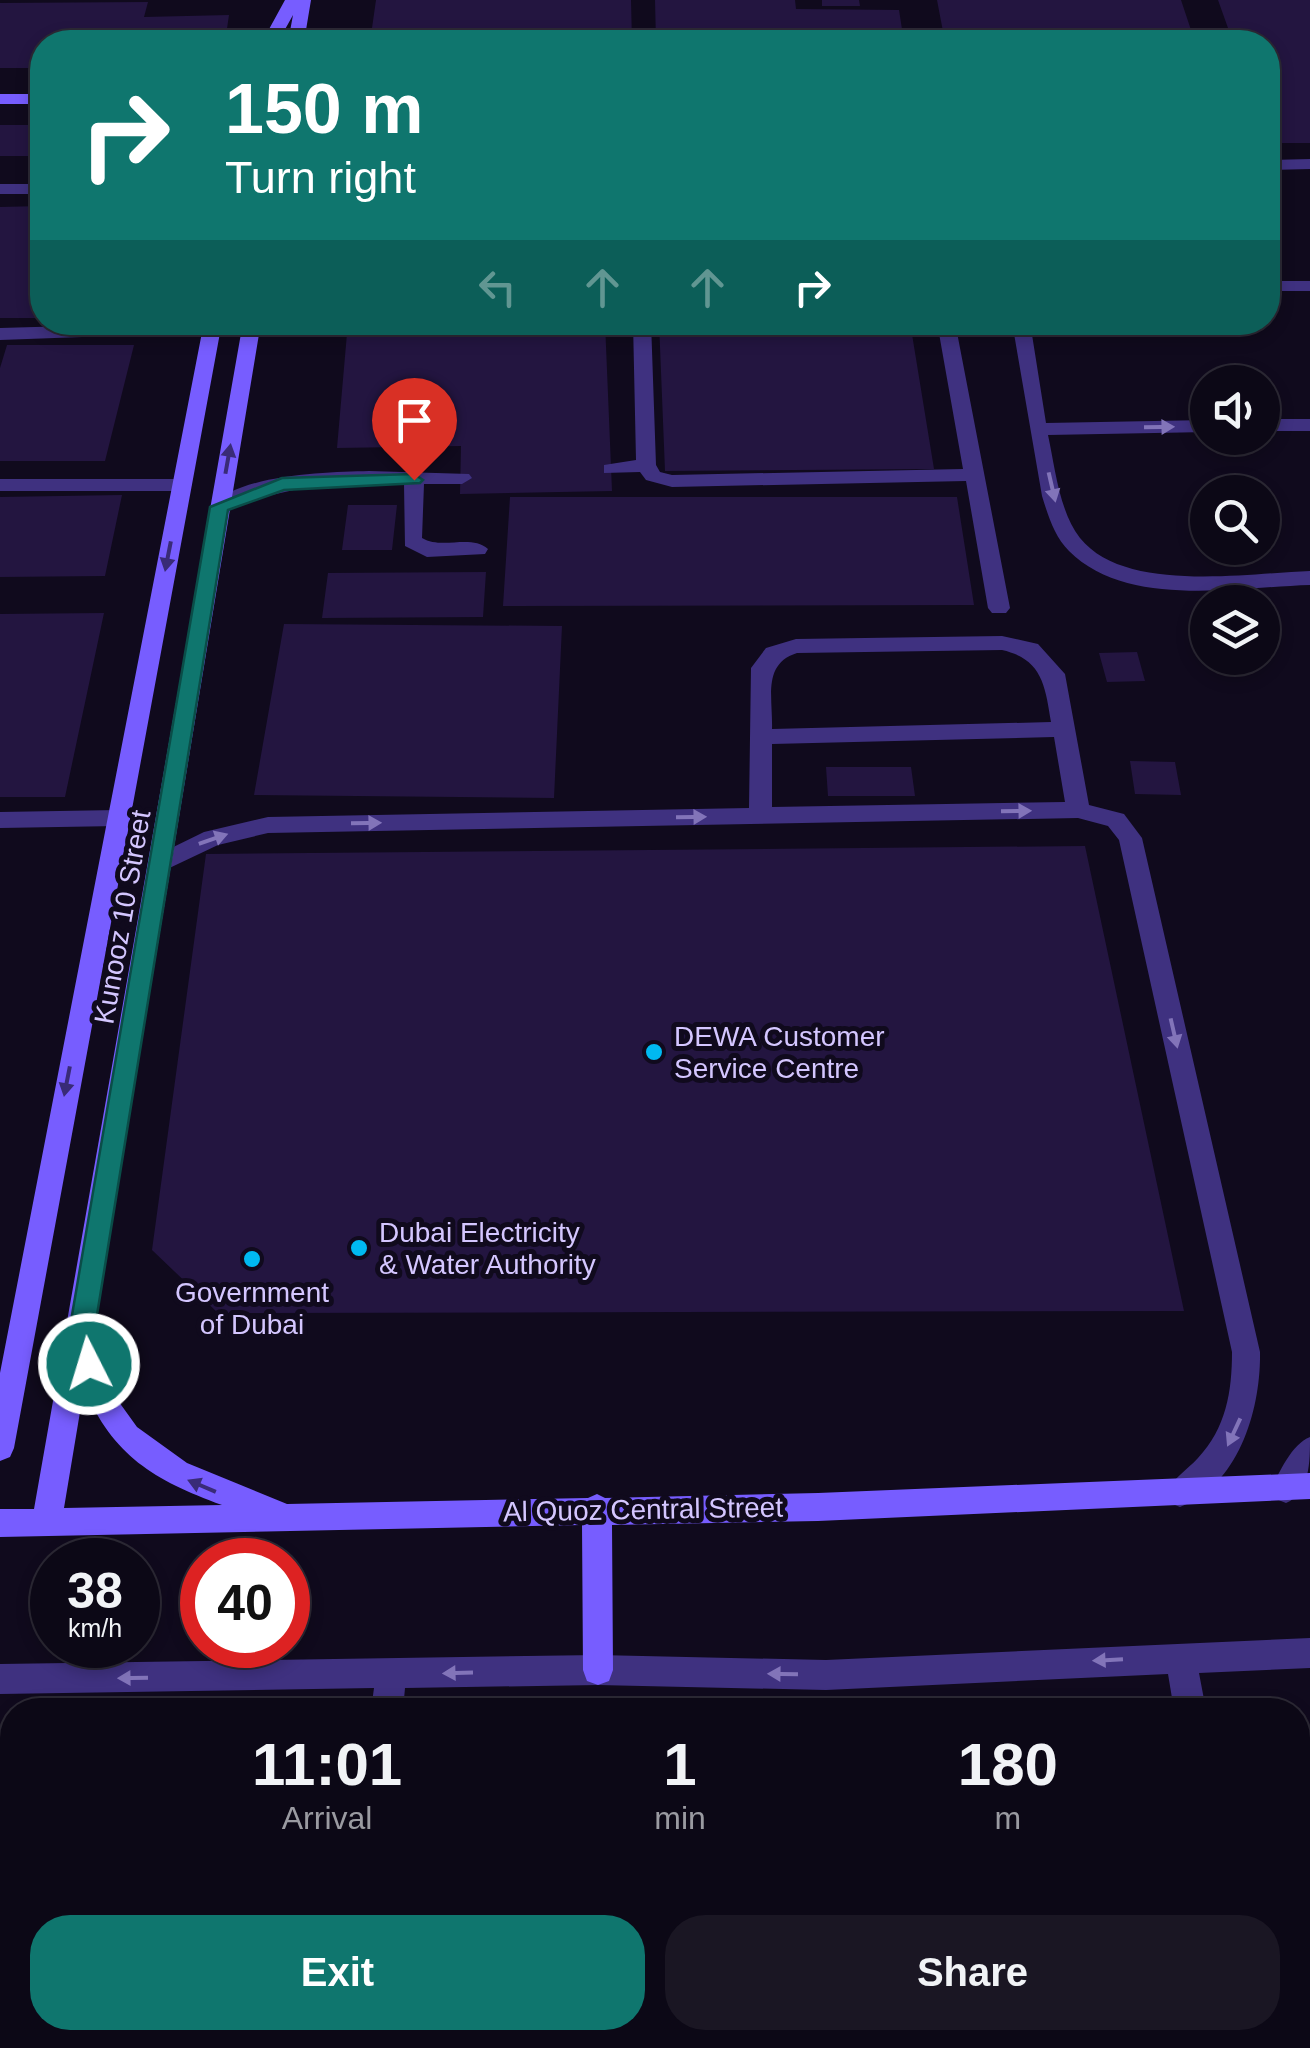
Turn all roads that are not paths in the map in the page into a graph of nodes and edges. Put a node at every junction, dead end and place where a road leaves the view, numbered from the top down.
1 (294, 0) edge
2 (302, 0) edge
3 (277, 30) edge
4 (298, 30) edge
5 (0, 99) edge
6 (30, 99) edge
7 (1310, 164) edge
8 (1280, 165) edge
9 (0, 189) edge
10 (30, 189) edge
11 (1280, 286) edge
12 (1310, 286) edge
13 (30, 333) edge
14 (0, 334) edge
15 (210, 335) edge
16 (250, 335) edge
17 (642, 335) edge
18 (948, 335) edge
19 (1023, 335) edge
20 (1280, 425) edge
21 (1310, 425) edge
22 (1190, 426) edge
23 (1041, 429) junction
24 (646, 465) junction
25 (610, 469) dead end
26 (974, 476) junction
27 (462, 478) dead end
28 (414, 480) junction
29 (0, 485) edge
30 (182, 485) junction
31 (219, 507) junction
32 (478, 549) dead end
33 (1310, 578) edge
34 (999, 608) dead end
35 (1063, 729) junction
36 (761, 737) junction
37 (1078, 810) junction
38 (760, 816) junction
39 (118, 818) junction
40 (0, 820) edge
41 (161, 863) junction
42 (25, 1304) junction
43 (84, 1321) junction
44 (0, 1370) edge
45 (0, 1448) edge
46 (1310, 1450) edge
47 (1302, 1491) edge
48 (1180, 1494) junction
49 (597, 1508) junction
50 (294, 1516) junction
51 (46, 1521) junction
52 (0, 1522) edge
53 (1310, 1653) edge
54 (1180, 1656) junction
55 (598, 1670) junction
56 (391, 1675) junction
57 (0, 1679) edge
58 (388, 1698) edge
59 (1188, 1698) edge

1 - 3 street
2 - 4 street
5 - 6 street
7 - 8 lane
9 - 10 lane
11 - 12 lane
13 - 14 lane
15 - 30 street, Kunooz 10 Street
31 -> 16 street, Kunooz 10 Street
17 - 24 lane
18 - 26 lane
19 - 23 lane
20 - 21 lane
23 -> 22 lane
23 -> 33 lane
24 - 25 lane
24 - 26 lane
26 - 34 lane
27 - 28 lane
28 - 31 lane
28 - 32 lane
29 - 30 lane
30 -> 39 street, Kunooz 10 Street
31 - 41 street, Kunooz 10 Street
35 - 36 lane
35 - 36 lane
35 - 37 lane
36 - 38 lane
38 -> 37 lane
37 -> 48 lane
41 -> 38 lane
39 - 40 lane
39 -> 42 street, Kunooz 10 Street
41 - 43 street, Kunooz 10 Street
42 - 44 street
42 - 45 street, Kunooz 10 Street
50 -> 43 street
43 - 51 street, Kunooz 10 Street
46 - 47 lane
47 - 48 street, Al Quoz Central Street
48 - 49 street, Al Quoz Central Street
49 - 50 street, Al Quoz Central Street
49 - 55 street
50 - 51 street, Al Quoz Central Street
51 - 52 street, Al Quoz Central Street
53 - 54 lane
54 -> 55 lane
54 - 59 lane
55 -> 56 lane
56 -> 57 lane
56 - 58 lane

